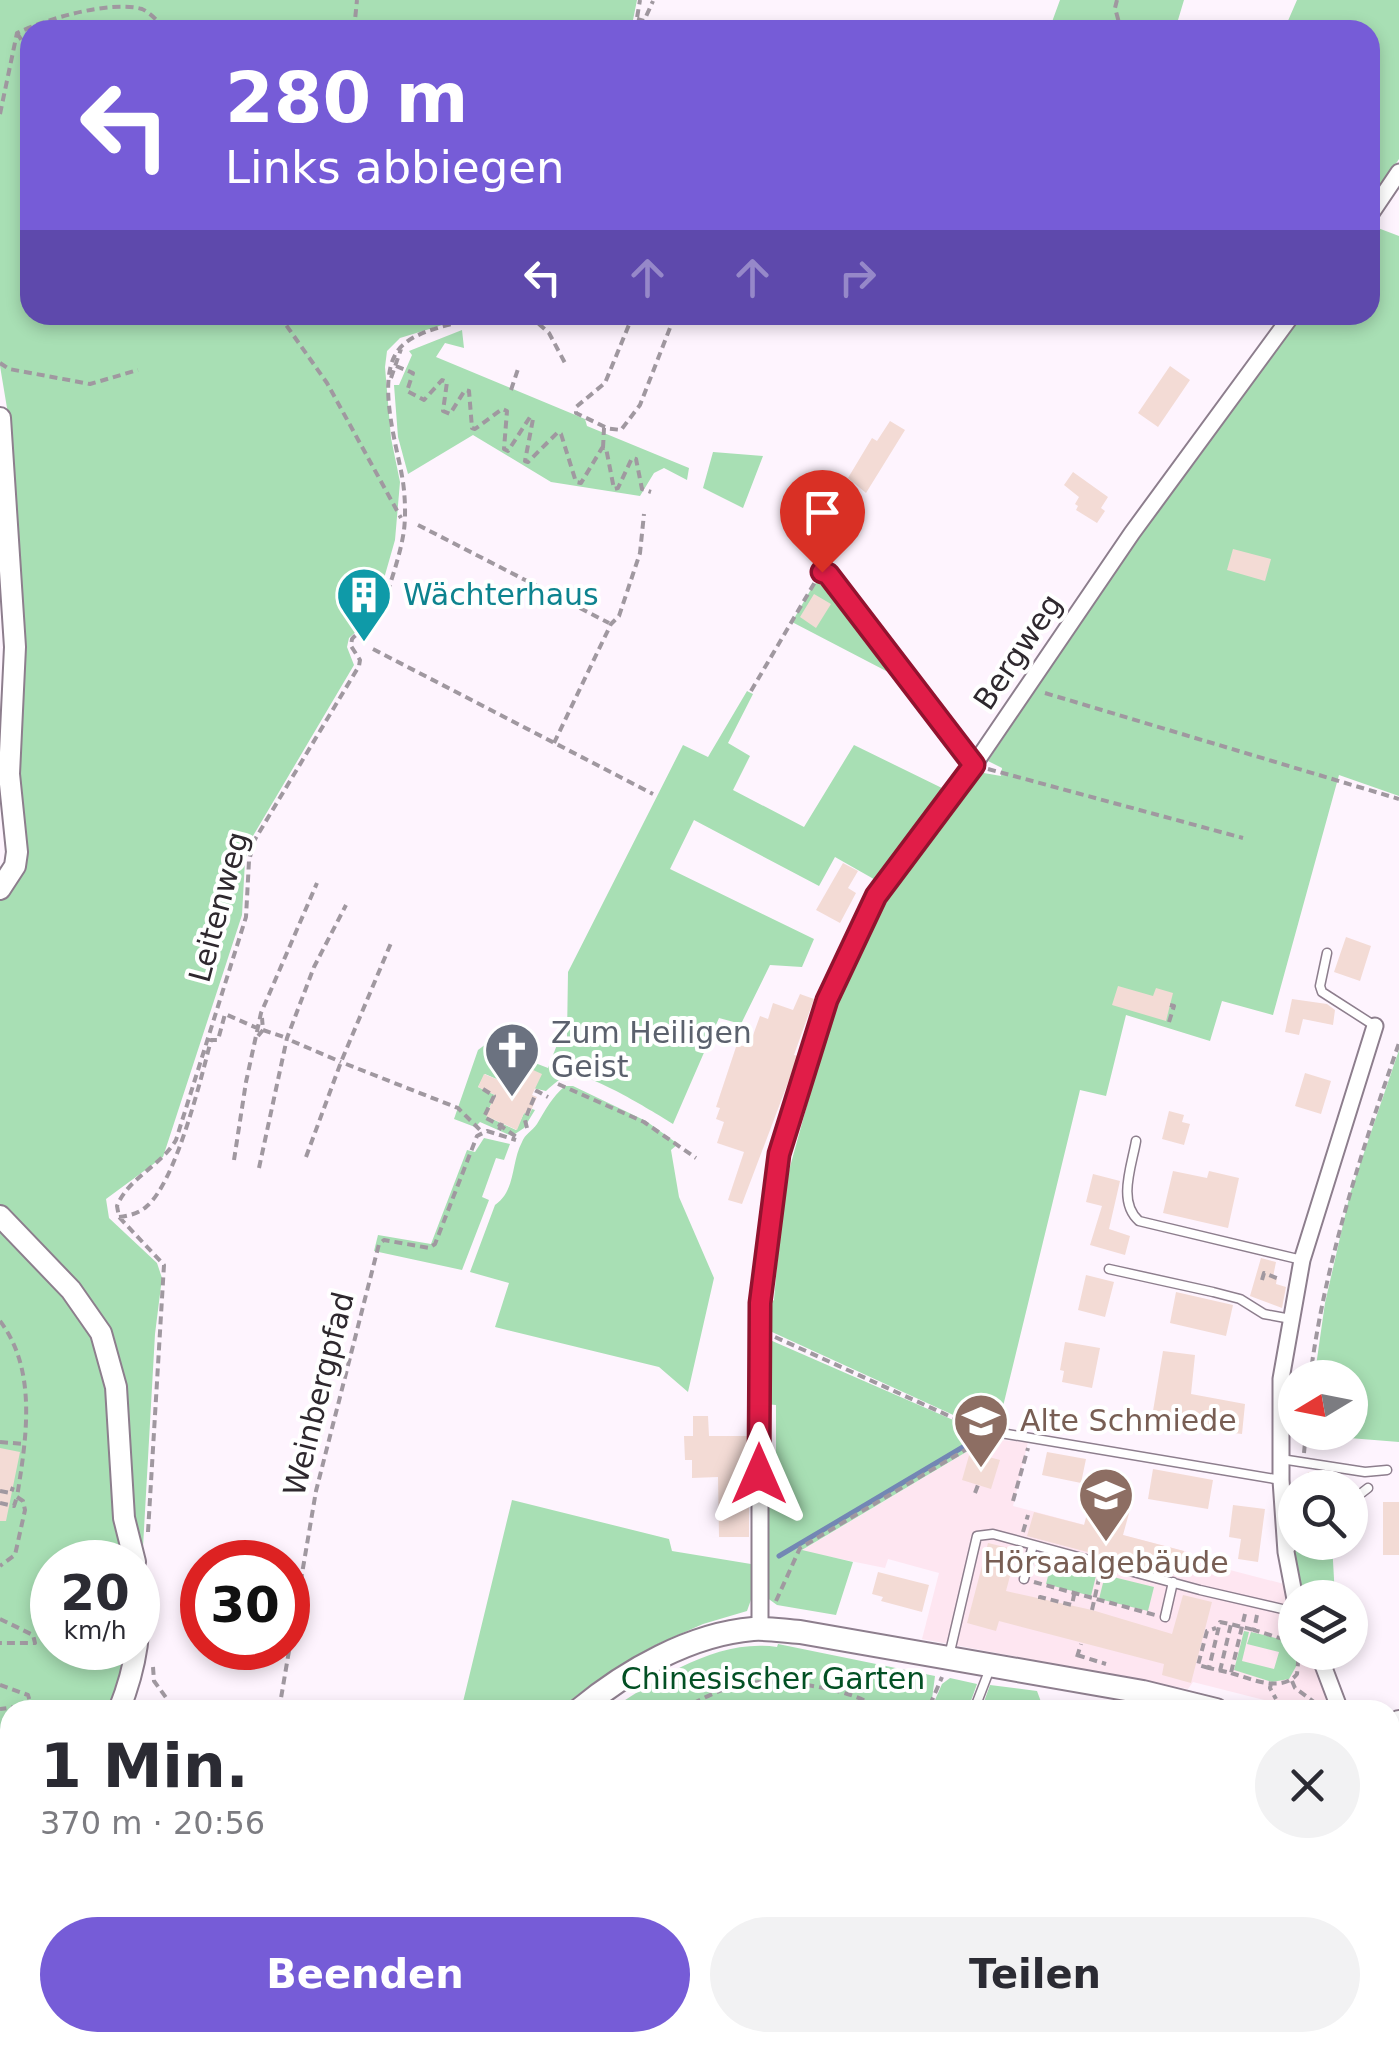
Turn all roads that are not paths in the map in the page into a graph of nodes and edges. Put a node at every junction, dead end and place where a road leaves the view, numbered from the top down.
1 (1399, 172) edge
2 (1380, 200) edge
3 (1285, 325) edge
4 (0, 418) edge
5 (822, 572) road end
6 (974, 765) junction
7 (0, 889) edge
8 (1327, 953) dead end
9 (1375, 1026) joint
10 (1136, 1140) dead end
11 (0, 1216) edge
12 (1302, 1260) junction
13 (1108, 1270) dead end
14 (1291, 1319) junction
15 (995, 1432) road end
16 (1280, 1459) junction
17 (1280, 1470) edge
18 (1386, 1470) dead end
19 (1278, 1480) edge
20 (130, 1540) edge
21 (1033, 1545) junction
22 (1024, 1579) dead end
23 (1172, 1582) junction
24 (1278, 1608) edge
25 (1164, 1617) dead end
26 (760, 1628) junction
27 (948, 1660) junction
28 (990, 1667) junction
29 (134, 1670) edge
30 (1325, 1670) edge
31 (123, 1700) edge
32 (593, 1700) edge
33 (978, 1700) edge
34 (1175, 1700) edge
35 (1336, 1700) edge

1 - 2 street
3 - 6 street, Bergweg
4 - 7 street
5 - 6 lane
6 - 26 street, Bergweg
8 - 9 lane
9 - 12 street
10 - 12 lane
11 - 20 street
12 - 14 street
13 - 14 lane
14 - 16 street
15 - 19 lane
16 - 17 street
16 - 18 lane
21 - 22 lane
21 - 23 lane
21 - 27 lane
23 - 24 lane
23 - 25 lane
26 - 27 main road
26 - 32 main road
27 - 28 main road
28 - 33 lane
28 - 34 main road
29 - 31 street
30 - 35 street

